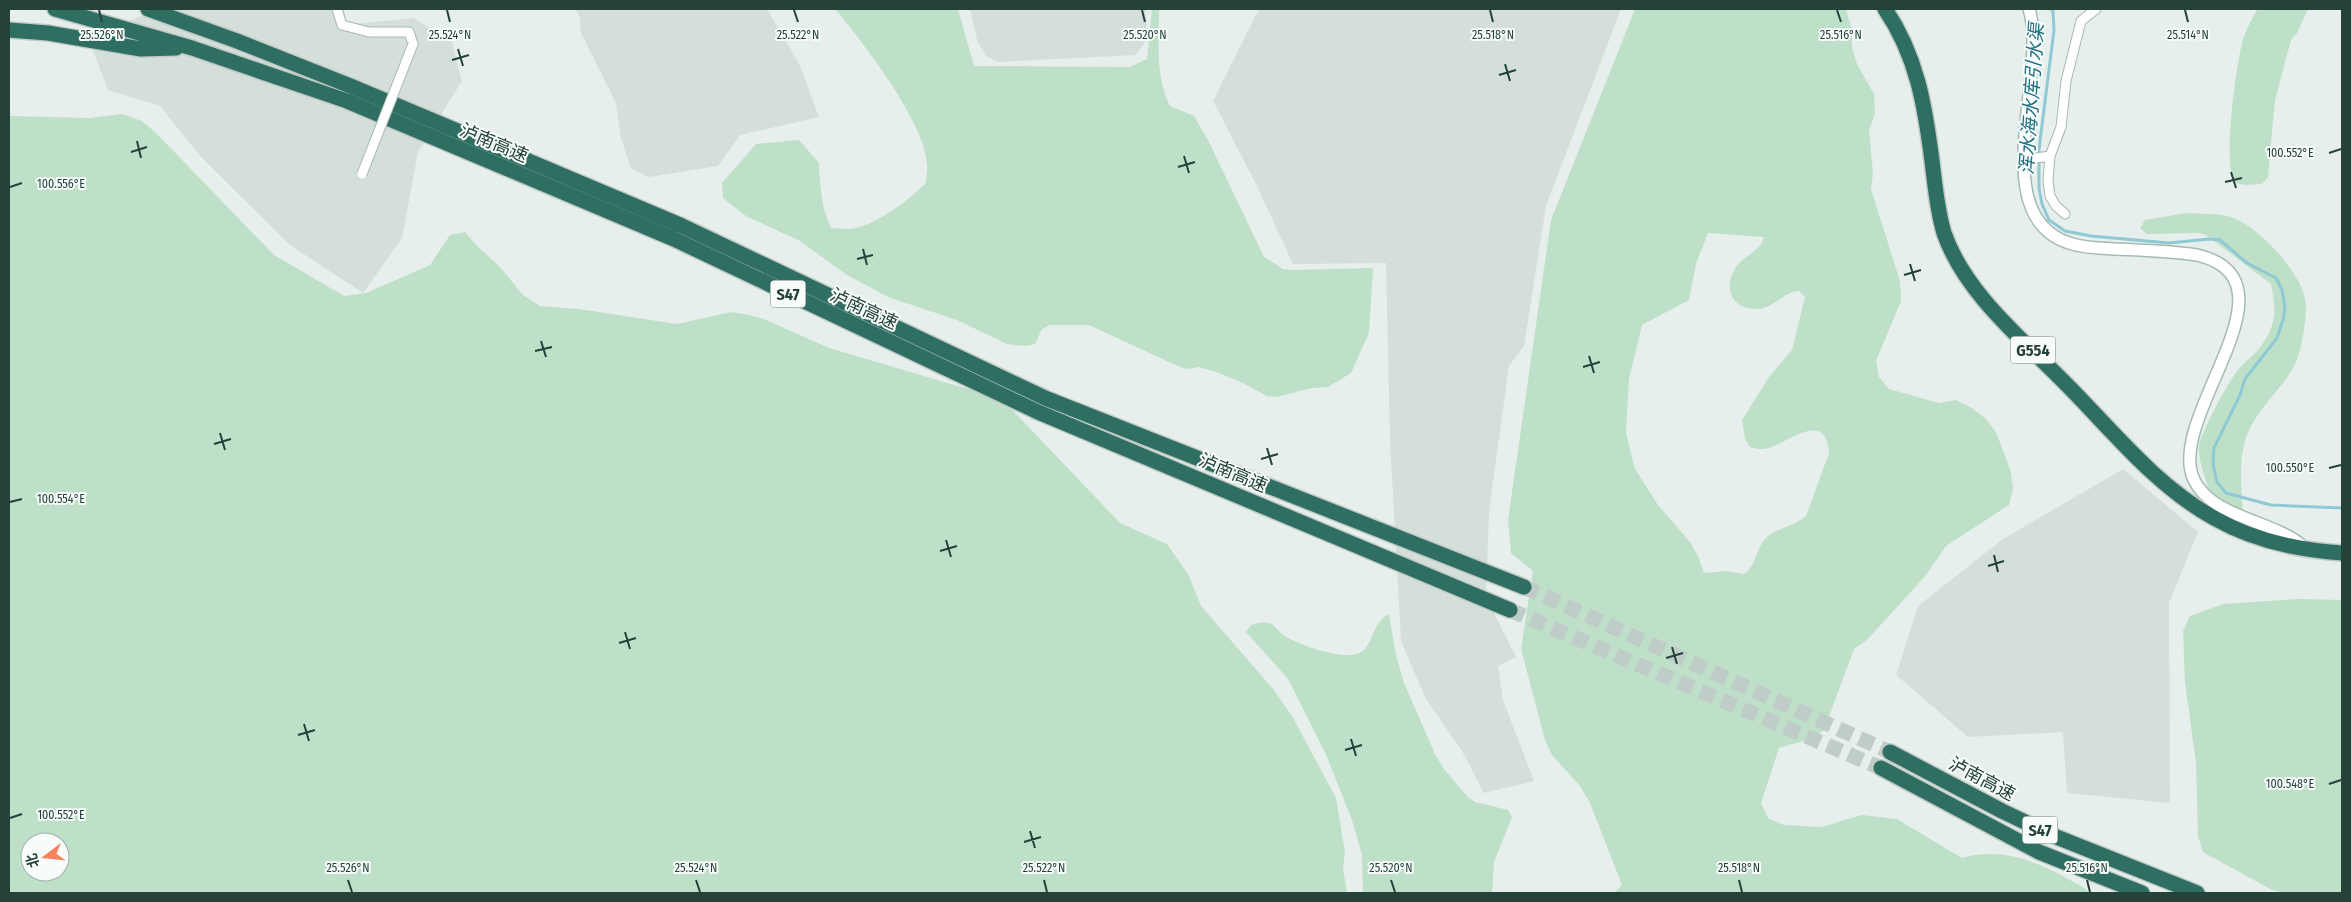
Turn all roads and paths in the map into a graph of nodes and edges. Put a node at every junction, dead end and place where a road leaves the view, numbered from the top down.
1 (55, 9) edge
2 (148, 9) edge
3 (337, 9) edge
4 (1885, 9) edge
5 (2029, 9) edge
6 (2096, 9) edge
7 (9, 30) edge
8 (192, 48) junction
9 (2048, 157) junction
10 (2023, 160) junction
11 (362, 174) dead end
12 (2066, 214) dead end
13 (2306, 550) junction
14 (2342, 553) edge
15 (1524, 587) tunnel mouth
16 (1510, 610) tunnel mouth
17 (1890, 752) tunnel mouth
18 (1881, 768) tunnel mouth
19 (2142, 893) edge
20 (2197, 893) edge

1 - 8 highway, 泸南高速 / S47
2 - 15 highway, 泸南高速 / S47
3 - 11 street, bridge
4 - 13 highway, G554
5 - 10 street
6 - 9 street
7 - 8 highway
8 - 16 highway, 泸南高速 / S47
9 - 10 street
9 - 12 street
10 - 13 street
13 - 14 highway, G554
17 - 20 highway, 泸南高速 / S47
18 - 19 highway, S47

